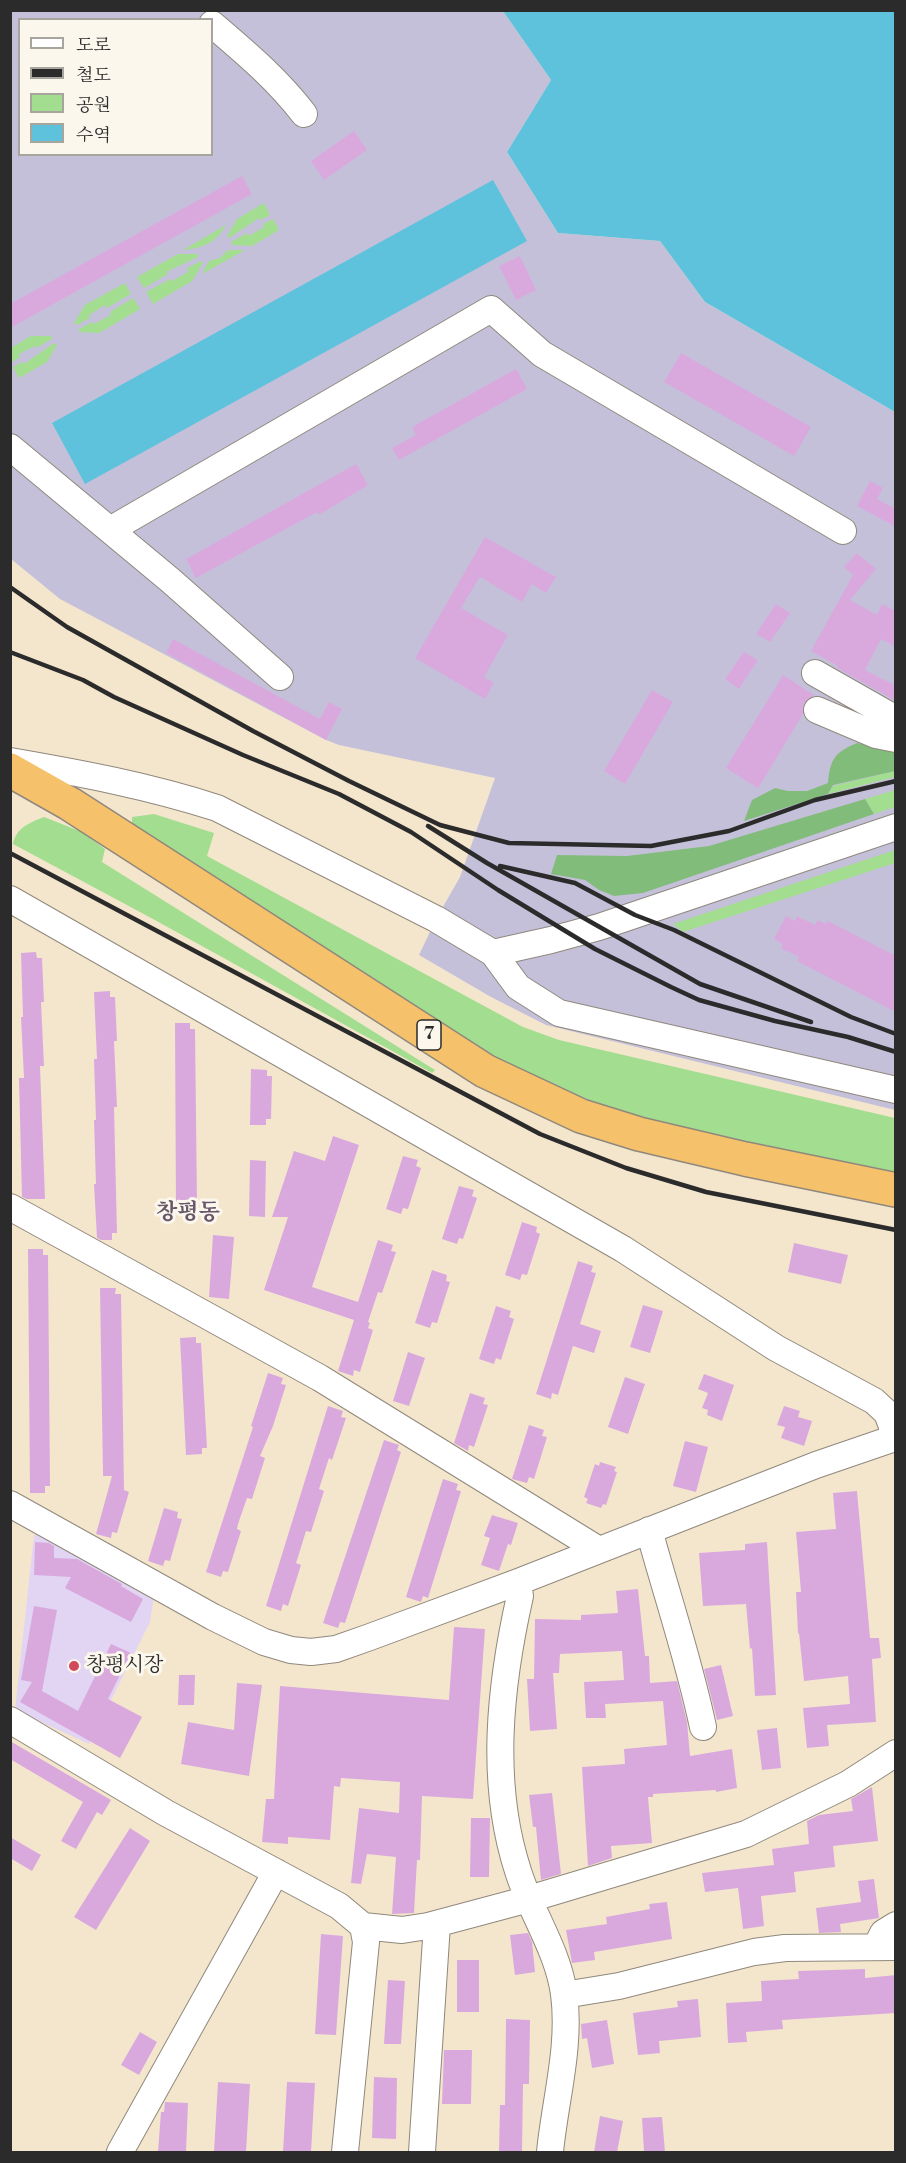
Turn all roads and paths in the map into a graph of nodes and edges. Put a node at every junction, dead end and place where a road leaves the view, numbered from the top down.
1 (213, 25) edge
2 (304, 114) dead end
3 (10, 447) edge
4 (110, 530) junction
5 (843, 531) dead end
6 (815, 673) dead end
7 (280, 676) dead end
8 (817, 710) dead end
9 (896, 721) edge
10 (896, 739) edge
11 (10, 761) edge
12 (10, 770) edge
13 (896, 826) edge
14 (10, 899) edge
15 (494, 952) junction
16 (896, 1090) edge
17 (896, 1190) edge
18 (10, 1207) edge
19 (10, 1504) edge
20 (649, 1530) junction
21 (599, 1550) junction
22 (518, 1582) junction
23 (10, 1719) edge
24 (703, 1727) dead end
25 (896, 1753) edge
26 (276, 1872) junction
27 (529, 1899) junction
28 (437, 1924) junction
29 (896, 1925) edge
30 (363, 1926) junction
31 (886, 1947) edge
32 (564, 1995) junction
33 (120, 2152) edge
34 (345, 2152) edge
35 (422, 2152) edge
36 (550, 2152) edge

1 - 2 street
3 - 4 street
4 - 5 street
4 - 7 street
6 - 9 street
8 - 10 street
11 - 15 street
12 - 17 highway, 7
13 - 15 street
14 - 20 street
15 - 16 street
18 - 21 street
19 - 22 street
20 - 21 street
20 - 24 street
21 - 22 street
22 - 27 street
23 - 26 street
25 - 27 street
26 - 30 street
26 - 33 street
27 - 28 street
27 - 32 street
28 - 30 street
28 - 35 street
29 - 31 street
30 - 34 street
31 - 32 street
32 - 36 street

